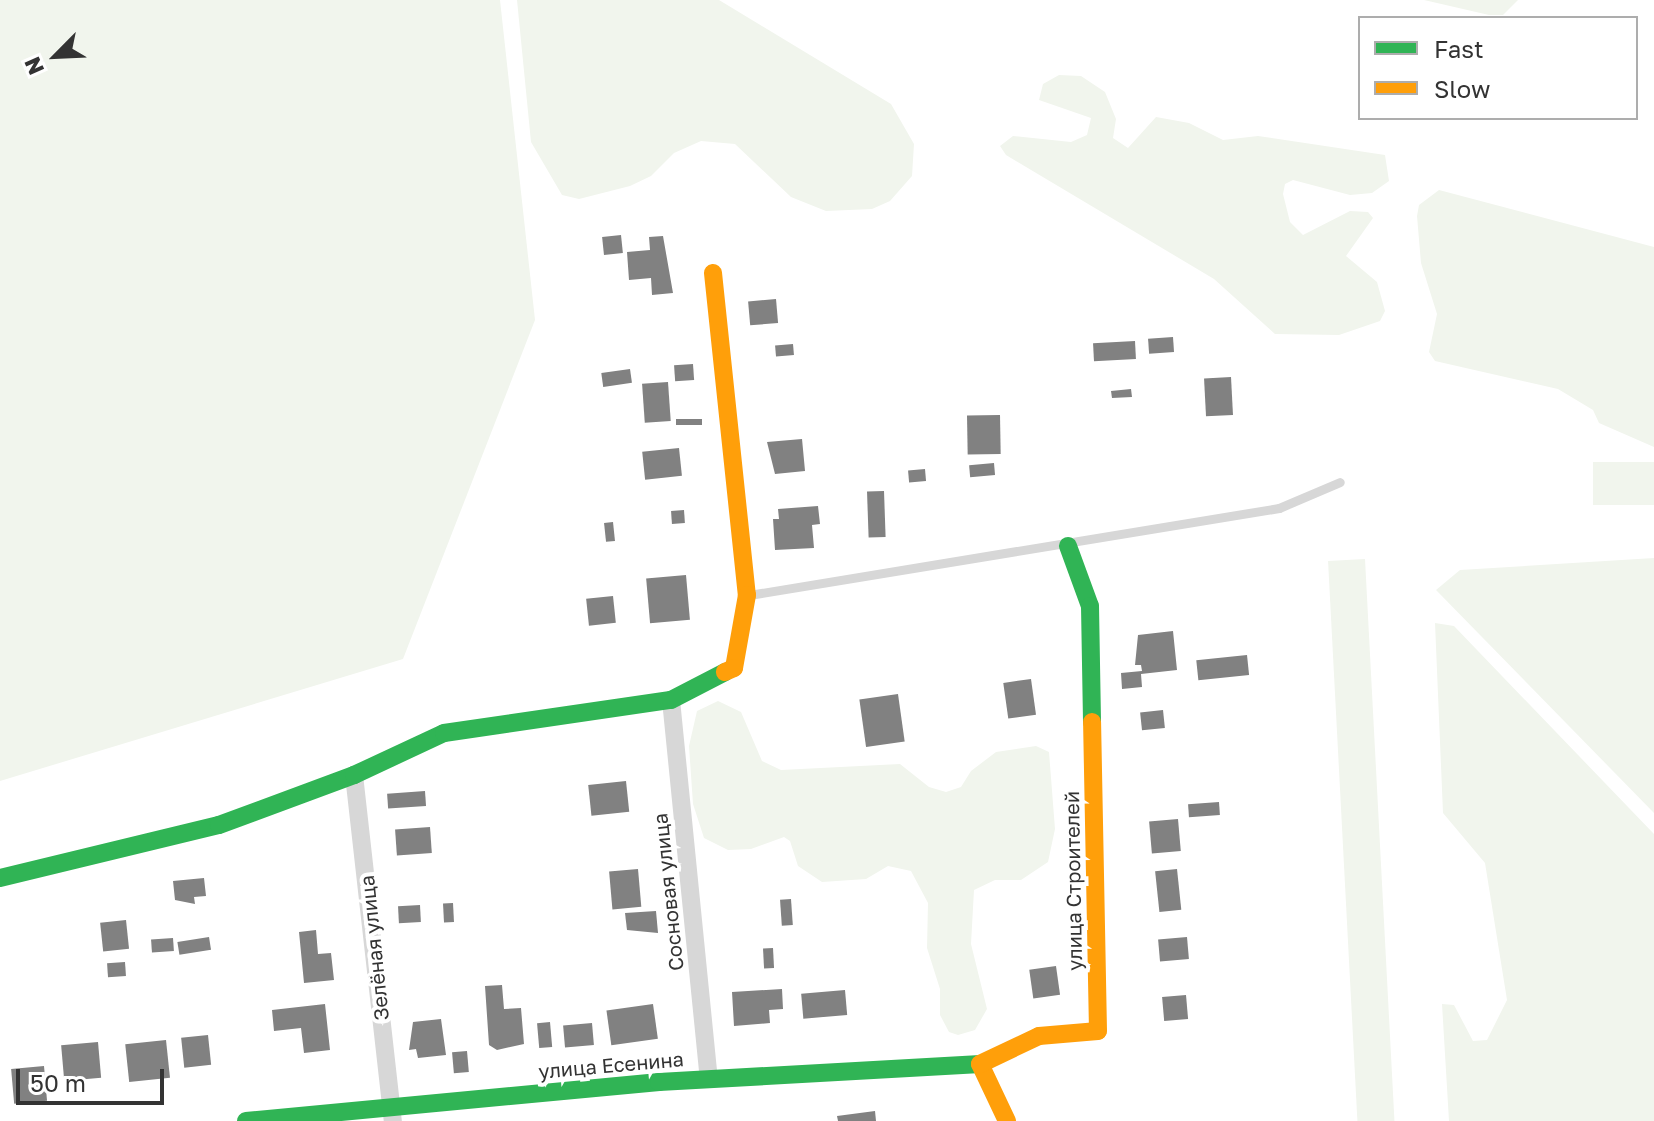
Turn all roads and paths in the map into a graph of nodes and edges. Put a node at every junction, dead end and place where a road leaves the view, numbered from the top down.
1 (713, 273) dead end
2 (1340, 482) dead end
3 (1068, 546) junction
4 (747, 595) junction
5 (671, 700) junction
6 (354, 775) junction
7 (0, 878) edge
8 (980, 1064) junction
9 (709, 1079) junction
10 (392, 1113) edge
11 (246, 1121) edge
12 (1007, 1121) edge

1 - 4 street
2 - 3 lane
3 - 4 lane
3 - 8 street, улица Строителей
4 - 5 street
5 - 6 street
5 - 9 street, Сосновая улица
6 - 7 street
6 - 10 street, Зелёная улица
8 - 9 street, улица Есенина
8 - 12 street
9 - 10 street, улица Есенина
10 - 11 street, улица Есенина

